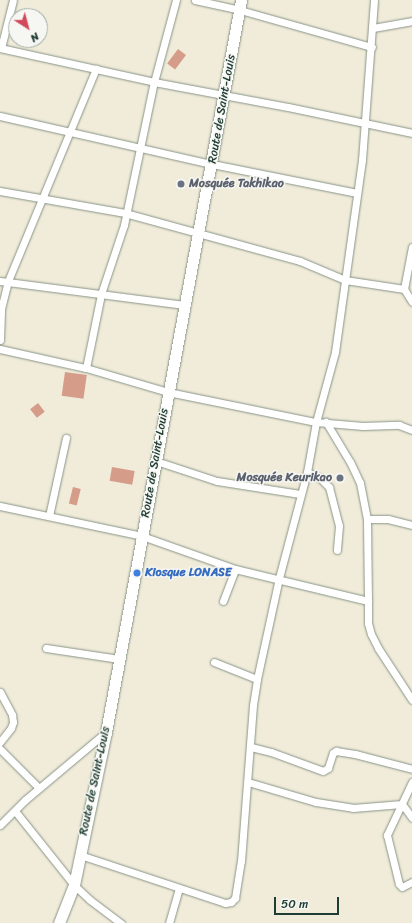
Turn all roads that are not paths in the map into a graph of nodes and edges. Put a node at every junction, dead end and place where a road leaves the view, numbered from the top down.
1 (13, 0) edge
2 (176, 0) edge
3 (195, 0) edge
4 (374, 0) edge
5 (240, 5) edge
6 (412, 21) edge
7 (373, 28) junction
8 (372, 47) junction
9 (1, 48) edge
10 (96, 70) junction
11 (154, 82) junction
12 (225, 96) junction
13 (0, 116) edge
14 (365, 125) junction
15 (70, 131) junction
16 (412, 133) edge
17 (141, 148) junction
18 (212, 164) junction
19 (0, 191) edge
20 (357, 193) junction
21 (42, 199) junction
22 (125, 213) junction
23 (199, 232) junction
24 (412, 250) edge
25 (409, 277) edge
26 (345, 280) junction
27 (0, 281) edge
28 (8, 281) junction
29 (404, 289) junction
30 (101, 294) junction
31 (412, 302) edge
32 (184, 305) junction
33 (0, 340) edge
34 (0, 349) edge
35 (86, 368) junction
36 (168, 392) junction
37 (316, 422) junction
38 (326, 422) junction
39 (412, 430) edge
40 (66, 438) dead end
41 (156, 461) junction
42 (307, 472) junction
43 (300, 494) junction
44 (0, 506) edge
45 (49, 516) junction
46 (367, 518) junction
47 (412, 525) edge
48 (142, 536) junction
49 (337, 550) dead end
50 (235, 569) junction
51 (279, 578) junction
52 (223, 601) dead end
53 (368, 601) junction
54 (46, 648) dead end
55 (119, 659) junction
56 (214, 662) dead end
57 (258, 679) junction
58 (0, 692) edge
59 (412, 700) edge
60 (106, 732) junction
61 (0, 742) edge
62 (251, 747) junction
63 (0, 749) edge
64 (412, 769) edge
65 (248, 782) junction
66 (412, 782) edge
67 (39, 788) junction
68 (402, 804) junction
69 (14, 811) junction
70 (412, 818) edge
71 (0, 825) edge
72 (80, 855) junction
73 (412, 882) edge
74 (74, 885) junction
75 (179, 888) junction
76 (59, 923) edge
77 (121, 923) edge
78 (169, 923) edge

1 - 9 street
2 - 11 street
3 - 5 street
4 - 7 street
5 - 8 street
5 - 12 main road, Route de Saint-Louis
6 - 7 street
7 - 8 street
8 - 14 street
9 - 10 street
10 - 11 street
10 - 15 street
11 - 12 street
11 - 17 street
12 - 14 street
12 - 18 main road, Route de Saint-Louis
13 - 15 street
14 - 16 street
14 - 20 street
15 - 17 street
15 - 21 street
17 - 18 street
17 - 22 street
18 - 20 street
18 - 23 main road, Route de Saint-Louis
19 - 21 street
20 - 26 street
21 - 22 street
21 - 28 street
22 - 23 street
22 - 30 street
23 - 26 street
23 - 32 main road, Route de Saint-Louis
24 - 25 street
25 - 29 street
26 - 29 street
26 - 37 street
27 - 28 street
28 - 30 street
28 - 33 street
29 - 31 street
30 - 32 street
30 - 35 street
32 - 36 main road, Route de Saint-Louis
34 - 35 street
35 - 36 street
36 - 37 street
36 - 41 main road, Route de Saint-Louis
37 - 38 street
37 - 42 street
38 - 39 street
38 - 46 street
40 - 45 street
41 - 43 street
41 - 48 main road, Route de Saint-Louis
42 - 43 street
42 - 49 street
43 - 51 street
44 - 45 street
45 - 48 street
46 - 47 street
46 - 53 street
48 - 50 street
48 - 55 main road, Route de Saint-Louis
50 - 51 street
50 - 52 street
51 - 53 street
51 - 57 street
53 - 59 street
54 - 55 street
55 - 60 main road, Route de Saint-Louis
56 - 57 street
57 - 62 street
58 - 61 street
60 - 67 street
60 - 72 main road, Route de Saint-Louis
62 - 64 street
62 - 65 street
63 - 67 street
65 - 68 street
65 - 75 street
66 - 68 street
67 - 69 street
68 - 70 street
68 - 73 street
69 - 71 street
69 - 74 street
72 - 74 main road, Route de Saint-Louis
72 - 75 street
74 - 76 main road, Route de Saint-Louis
74 - 77 street
75 - 78 street

